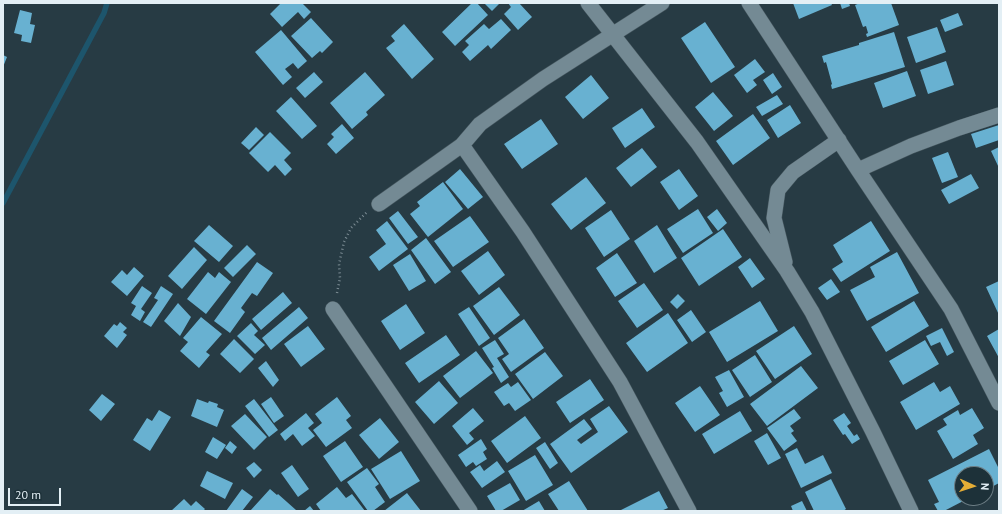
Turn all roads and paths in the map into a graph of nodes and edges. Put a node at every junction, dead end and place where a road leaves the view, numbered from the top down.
1 (588, 3) edge
2 (662, 3) edge
3 (749, 3) edge
4 (612, 34) junction
5 (999, 115) edge
6 (839, 140) junction
7 (462, 145) junction
8 (858, 170) junction
9 (379, 204) joint
10 (787, 272) junction
11 (333, 309) joint
12 (999, 403) edge
13 (470, 511) edge
14 (689, 511) edge
15 (910, 511) edge

1 - 4 street
2 - 4 street
3 - 6 street
4 - 7 street
4 - 10 street
5 - 8 street
6 - 8 street
6 - 10 street
7 - 9 street
7 - 14 street
8 - 12 street
9 - 11 path
10 - 15 street
11 - 13 street

